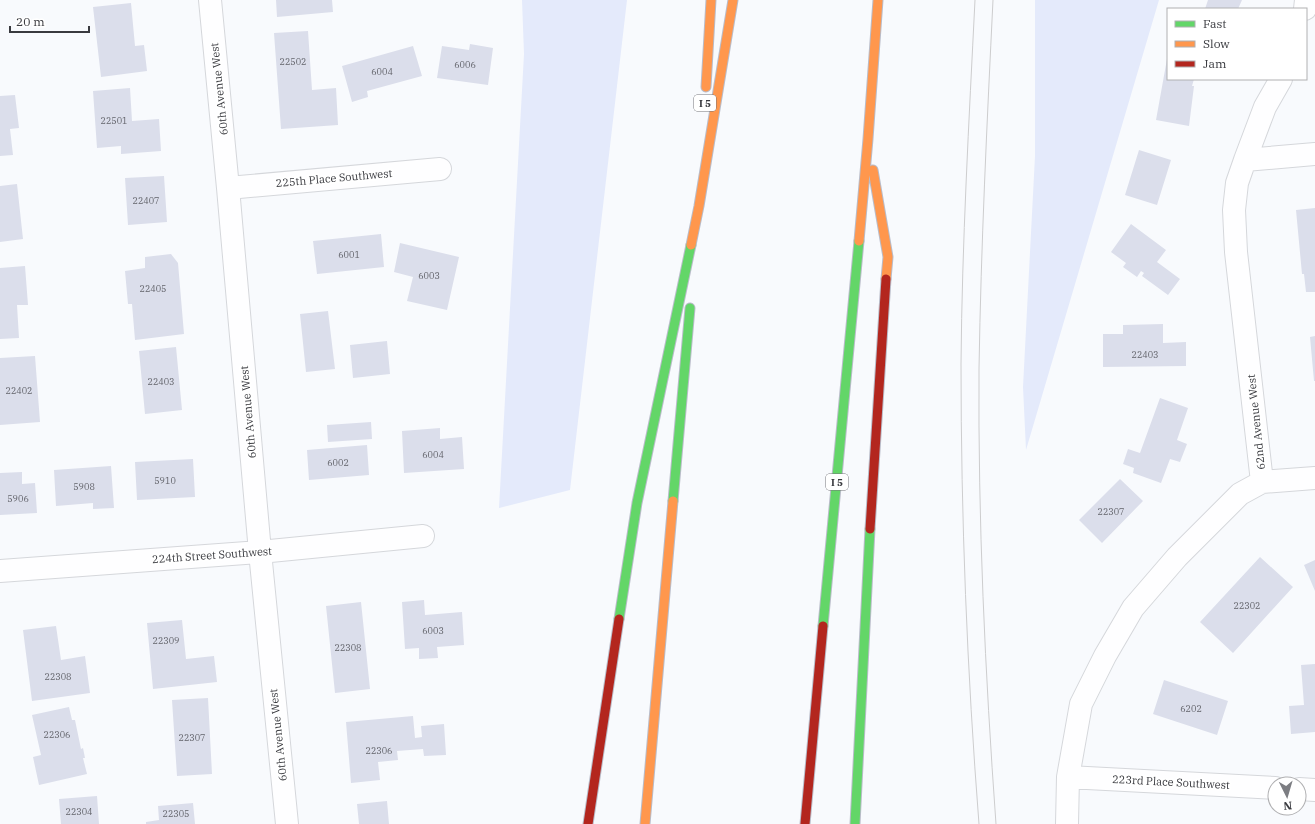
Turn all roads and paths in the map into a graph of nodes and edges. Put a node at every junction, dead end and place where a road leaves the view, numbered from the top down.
1 (210, 0) edge
2 (711, 0) edge
3 (733, 0) edge
4 (878, 0) edge
5 (1280, 80) edge
6 (706, 95) dead end
7 (704, 119) dead end
8 (868, 139) junction
9 (1315, 154) edge
10 (1245, 160) junction
11 (440, 169) dead end
12 (228, 188) junction
13 (699, 206) junction
14 (692, 285) dead end
15 (690, 301) dead end
16 (1315, 478) edge
17 (1262, 482) junction
18 (423, 536) dead end
19 (260, 552) junction
20 (0, 571) edge
21 (1068, 777) junction
22 (1267, 788) edge
23 (287, 824) edge
24 (588, 824) edge
25 (645, 824) edge
26 (805, 824) edge
27 (855, 824) edge
28 (1068, 824) edge

1 - 12 street, 60th Avenue West
2 - 6 highway, I 5
3 - 13 highway
4 - 8 highway, I 5
5 - 10 street, 62nd Avenue West
7 - 13 highway, I 5
8 - 26 highway, I 5
8 - 27 highway
9 - 10 street
10 - 17 street, 62nd Avenue West
11 - 12 street, 225th Place Southwest
12 - 19 street, 60th Avenue West
13 - 14 highway, I 5
13 - 24 highway
15 - 25 highway
16 - 17 street
17 - 21 street, 62nd Avenue West
18 - 19 street, 224th Street Southwest
19 - 20 street, 224th Street Southwest
19 - 23 street, 60th Avenue West
21 - 22 street, 223rd Place Southwest
21 - 28 street, 62nd Avenue West

